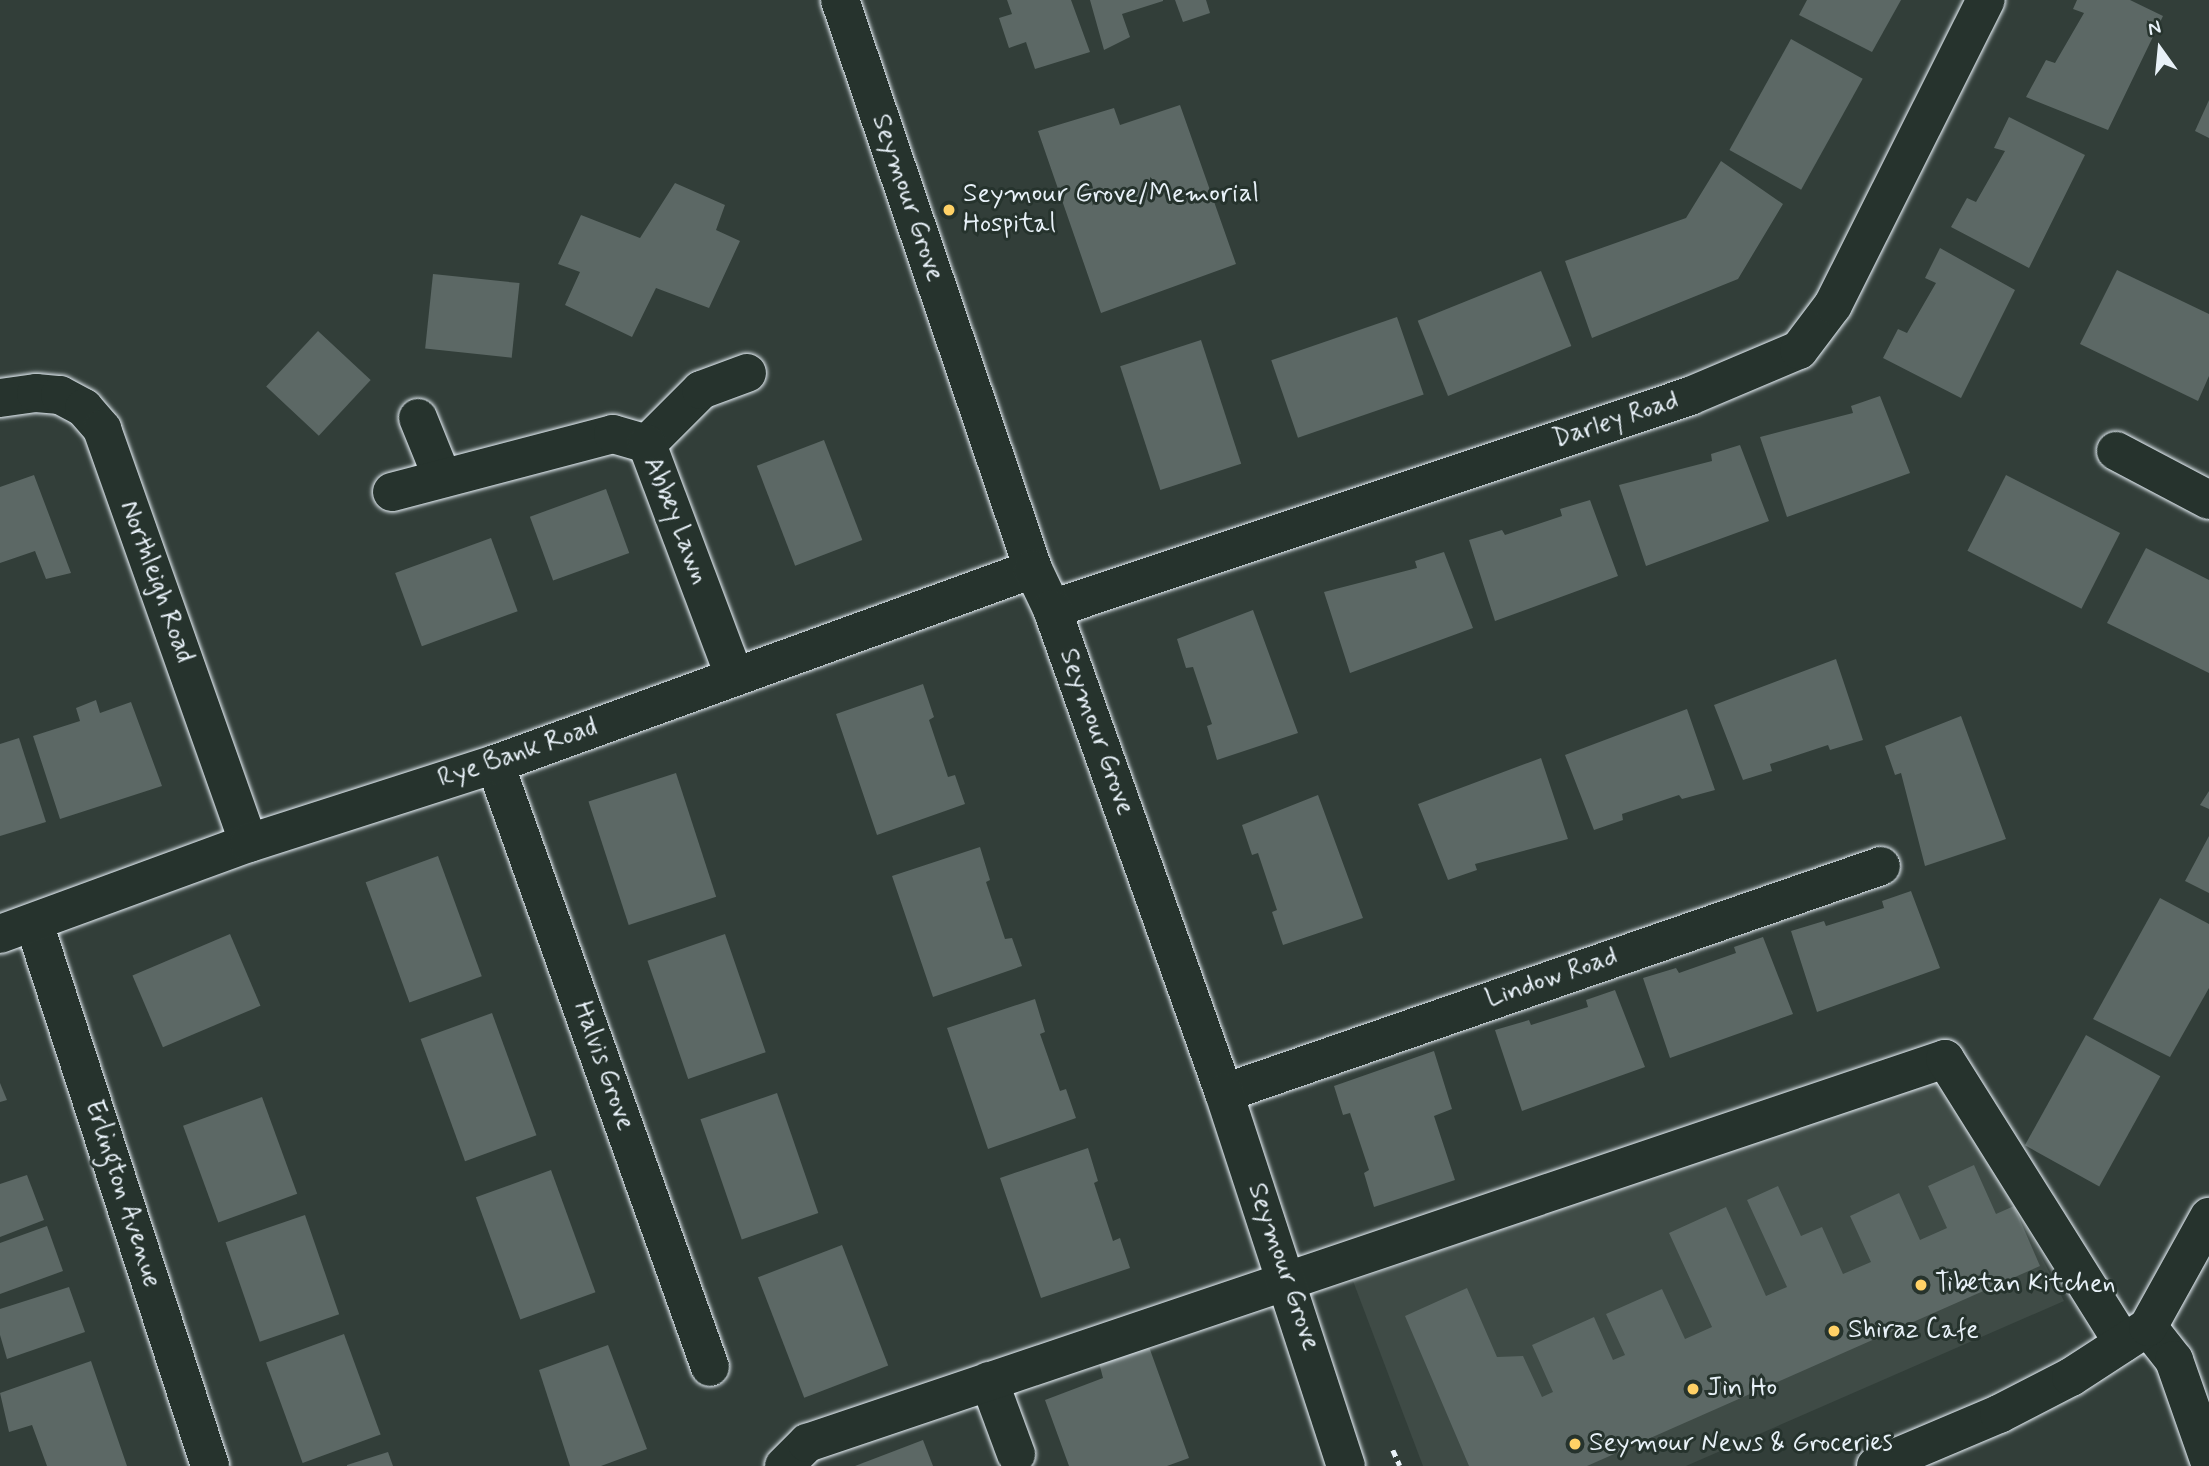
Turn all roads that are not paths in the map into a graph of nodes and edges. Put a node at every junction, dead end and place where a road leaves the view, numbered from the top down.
1 (840, 0) edge
2 (1986, 0) edge
3 (747, 373) dead end
4 (0, 398) edge
5 (418, 418) dead end
6 (647, 444) junction
7 (2116, 451) dead end
8 (442, 477) junction
9 (392, 492) dead end
10 (2209, 500) edge
11 (1033, 569) junction
12 (1052, 609) junction
13 (734, 676) junction
14 (495, 764) junction
15 (250, 843) junction
16 (1881, 866) dead end
17 (17, 928) edge
18 (1224, 1093) junction
19 (2209, 1217) edge
20 (1287, 1281) junction
21 (2135, 1335) junction
22 (710, 1367) dead end
23 (989, 1381) junction
24 (1016, 1454) dead end
25 (2208, 1456) edge
26 (210, 1466) edge
27 (785, 1466) edge
28 (1346, 1466) edge
29 (1876, 1466) edge

1 - 11 street, Seymour Grove
2 - 12 street, Darley Road
3 - 6 street
4 - 15 street, Northleigh Road
5 - 8 street
6 - 8 street, Abbey Lawn
6 - 13 street, Abbey Lawn
7 - 10 street
8 - 9 street, Abbey Lawn
11 - 12 street, Seymour Grove
11 - 13 street, Rye Bank Road
12 - 18 street, Seymour Grove
13 - 14 street, Rye Bank Road
14 - 15 street, Rye Bank Road
14 - 22 street, Halvis Grove
15 - 17 street, Rye Bank Road
16 - 18 street, Lindow Road
17 - 26 street, Erlington Avenue
18 - 20 street, Seymour Grove
19 - 21 street
20 - 21 street
20 - 23 street
20 - 28 street, Seymour Grove
21 - 25 street
21 - 29 street
23 - 24 street
23 - 27 street

